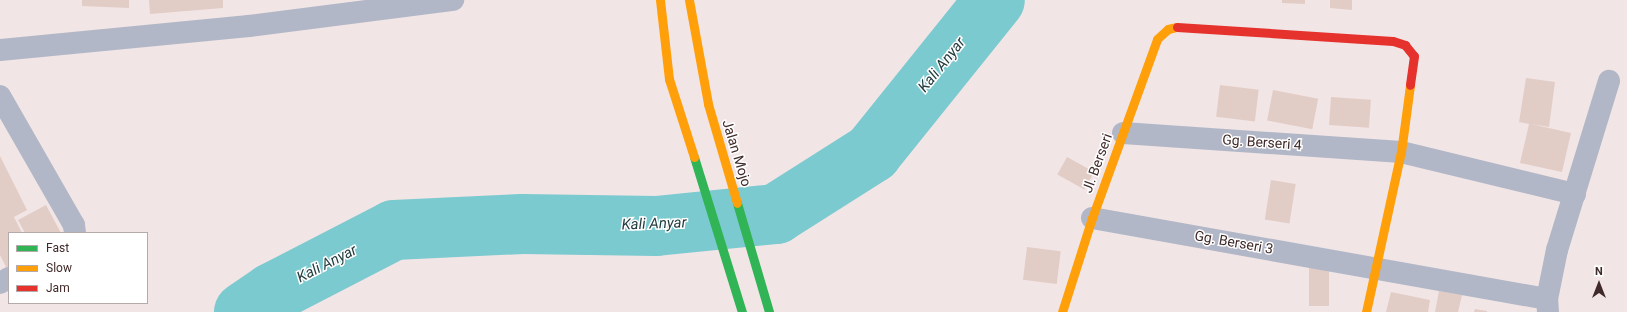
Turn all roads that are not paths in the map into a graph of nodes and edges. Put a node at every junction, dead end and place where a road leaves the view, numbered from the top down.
1 (453, 0) edge
2 (660, 0) edge
3 (689, 0) edge
4 (0, 50) edge
5 (1609, 81) dead end
6 (0, 96) edge
7 (1123, 133) junction
8 (1401, 152) junction
9 (1575, 194) junction
10 (1092, 218) junction
11 (74, 232) edge
12 (1375, 267) junction
13 (1548, 305) edge
14 (742, 312) edge
15 (769, 312) edge
16 (1062, 312) edge
17 (1366, 312) edge

1 - 4 street
2 - 14 street
3 - 15 street, Jalan Mojo
5 - 9 street
6 - 11 street
7 - 8 street, Gg. Berseri 4
7 - 8 street, Jl. Berseri
7 - 10 street, Jl. Berseri
8 - 9 street, Gg. Berseri 4
8 - 12 street
9 - 13 street
10 - 12 street, Gg. Berseri 3
10 - 16 street, Jl. Berseri
12 - 13 street, Gg. Berseri 3
12 - 17 street

